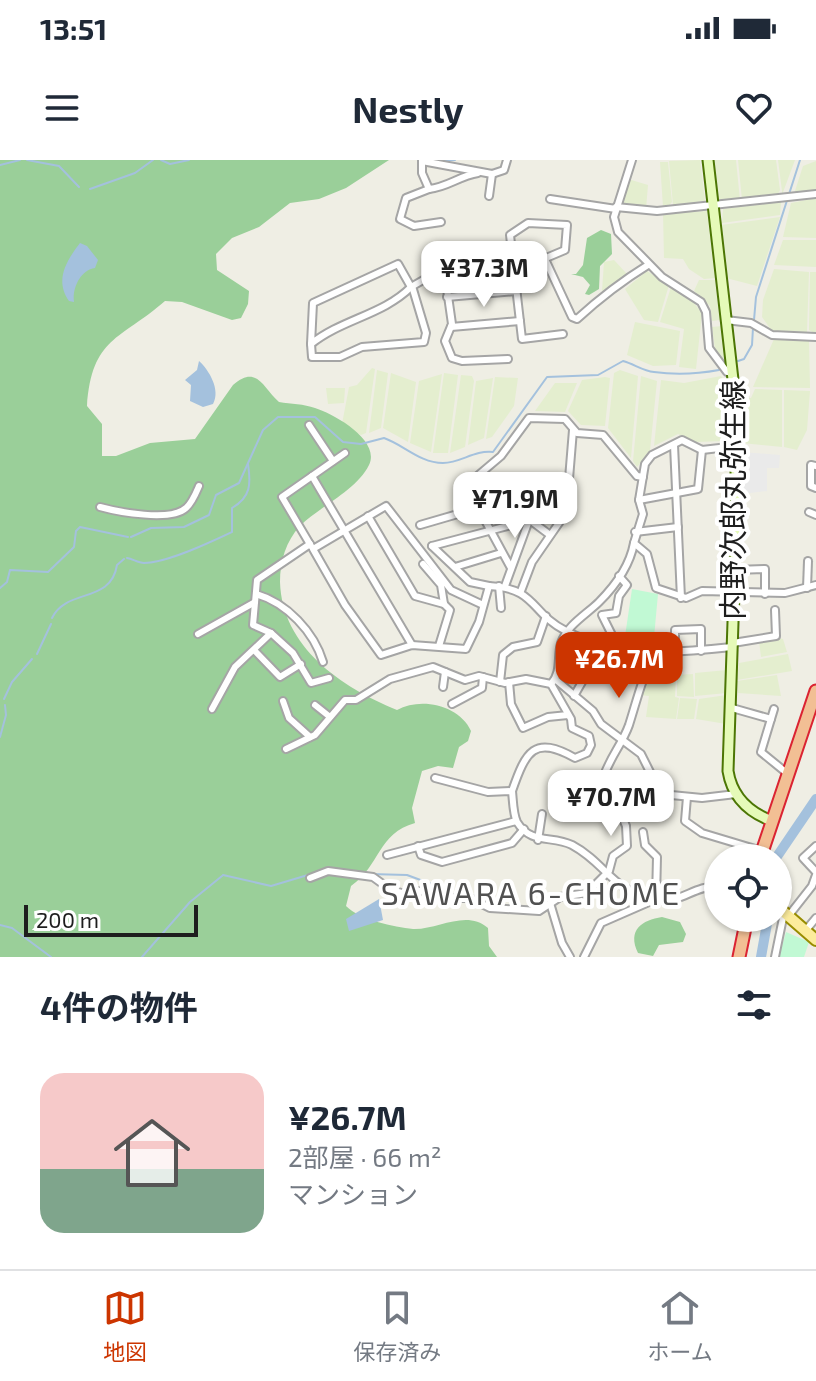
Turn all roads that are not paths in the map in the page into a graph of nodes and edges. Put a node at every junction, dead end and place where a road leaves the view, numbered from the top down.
1 (422, 160) edge
2 (507, 160) edge
3 (632, 160) edge
4 (708, 160) edge
5 (481, 171) junction
6 (492, 174) junction
7 (429, 189) junction
8 (816, 194) edge
9 (489, 196) dead end
10 (550, 199) dead end
11 (713, 206) junction
12 (616, 208) junction
13 (441, 222) dead end
14 (546, 258) junction
15 (513, 260) junction
16 (648, 265) junction
17 (444, 268) junction
18 (412, 287) junction
19 (517, 291) junction
20 (447, 297) junction
21 (726, 320) junction
22 (520, 321) junction
23 (451, 327) junction
24 (563, 334) dead end
25 (816, 337) edge
26 (311, 344) junction
27 (508, 359) dead end
28 (732, 372) junction
29 (309, 425) dead end
30 (573, 430) junction
31 (674, 445) junction
32 (737, 446) junction
33 (702, 450) junction
34 (345, 453) dead end
35 (333, 461) junction
36 (816, 466) edge
37 (312, 476) junction
38 (643, 477) junction
39 (199, 486) dead end
40 (816, 488) edge
41 (676, 493) junction
42 (639, 500) junction
43 (100, 507) dead end
44 (477, 510) junction
45 (368, 516) junction
46 (530, 520) junction
47 (420, 525) dead end
48 (678, 527) junction
49 (345, 530) junction
50 (635, 532) junction
51 (490, 533) junction
52 (550, 535) junction
53 (634, 543) junction
54 (311, 546) junction
55 (501, 553) junction
56 (808, 561) dead end
57 (423, 564) dead end
58 (455, 567) junction
59 (511, 568) junction
60 (735, 570) junction
61 (619, 576) junction
62 (816, 585) edge
63 (489, 586) junction
64 (502, 586) junction
65 (807, 588) junction
66 (521, 591) junction
67 (734, 591) junction
68 (765, 594) junction
69 (255, 598) junction
70 (681, 598) junction
71 (444, 604) junction
72 (481, 604) junction
73 (501, 608) dead end
74 (775, 610) dead end
75 (546, 616) junction
76 (271, 633) junction
77 (569, 633) junction
78 (198, 634) dead end
79 (599, 641) junction
80 (412, 645) junction
81 (732, 645) junction
82 (439, 646) junction
83 (618, 647) junction
84 (255, 651) junction
85 (701, 651) junction
86 (675, 652) junction
87 (655, 653) junction
88 (323, 662) dead end
89 (301, 664) junction
90 (445, 672) junction
91 (483, 677) junction
92 (329, 678) dead end
93 (553, 681) junction
94 (500, 682) junction
95 (509, 682) junction
96 (443, 687) dead end
97 (816, 691) edge
98 (574, 696) junction
99 (283, 701) dead end
100 (452, 704) dead end
101 (315, 705) dead end
102 (732, 708) junction
103 (212, 709) dead end
104 (774, 709) dead end
105 (568, 715) junction
106 (330, 717) junction
107 (771, 719) junction
108 (811, 722) edge
109 (310, 737) junction
110 (621, 740) junction
111 (286, 749) dead end
112 (788, 774) junction
113 (435, 778) dead end
114 (656, 780) junction
115 (602, 782) junction
116 (512, 791) junction
117 (736, 794) junction
118 (687, 797) junction
119 (616, 802) junction
120 (574, 803) dead end
121 (542, 814) dead end
122 (516, 821) junction
123 (772, 821) junction
124 (524, 829) junction
125 (643, 832) dead end
126 (538, 840) junction
127 (733, 844) edge
128 (764, 844) edge
129 (418, 846) junction
130 (816, 846) edge
131 (387, 855) dead end
132 (816, 873) edge
133 (605, 875) junction
134 (310, 878) dead end
135 (704, 887) edge
136 (656, 899) junction
137 (550, 903) junction
138 (792, 903) edge
139 (792, 918) edge
140 (816, 918) edge
141 (805, 930) junction
142 (744, 932) edge
143 (780, 932) edge
144 (816, 940) edge
145 (570, 957) edge
146 (584, 957) edge
147 (739, 957) edge
148 (775, 957) edge

1 - 5 street
1 - 7 street
2 - 6 street
3 - 12 street
4 - 11 main road, 内野次郎丸弥生線
5 - 6 street
5 - 7 street
6 - 9 street
7 - 13 street
8 - 11 street
10 - 12 street
11 - 12 street
11 - 21 main road, 内野次郎丸弥生線
12 - 16 street
14 - 15 street
14 - 15 street
14 - 16 street
15 - 17 street
15 - 19 street
16 - 28 street
17 - 18 street
17 - 20 street
18 - 26 street
18 - 26 street
18 - 26 street
19 - 20 street
19 - 22 street
20 - 23 street
21 - 25 street
21 - 28 main road, 内野次郎丸弥生線
22 - 23 street
22 - 24 street
23 - 27 street
28 - 32 main road, 内野次郎丸弥生線
29 - 35 street
30 - 38 street
30 - 44 street
30 - 52 street
31 - 33 street
31 - 38 street
31 - 41 street
32 - 33 street
32 - 60 main road, 内野次郎丸弥生線
33 - 41 street
34 - 35 street
35 - 37 street
36 - 40 street
37 - 49 street
37 - 54 street
38 - 42 street
39 - 43 street
41 - 42 street
41 - 48 street
42 - 50 street
44 - 46 street
44 - 47 street
44 - 51 street
45 - 49 street
45 - 71 street
45 - 72 street
46 - 51 street
46 - 52 street
46 - 59 street
48 - 50 street
48 - 70 street
49 - 54 street
49 - 80 street
50 - 53 street
51 - 55 street
51 - 58 street
52 - 66 street
53 - 61 street
53 - 70 street
54 - 69 street
54 - 80 street
55 - 58 street
55 - 59 street
56 - 65 street
57 - 71 street
58 - 63 street
59 - 64 street
60 - 67 main road, 内野次郎丸弥生線
60 - 68 street
61 - 77 street
61 - 83 street
62 - 65 street
63 - 64 street
63 - 72 street
64 - 66 street
64 - 73 street
65 - 68 street
66 - 75 street
67 - 68 street
67 - 70 street
67 - 81 main road, 内野次郎丸弥生線
69 - 76 street
69 - 78 street
69 - 88 street
71 - 82 street
72 - 82 street
74 - 81 street
75 - 77 street
75 - 94 street
76 - 84 street
76 - 89 street
77 - 79 street
77 - 93 street
79 - 83 street
79 - 98 street
80 - 82 street
81 - 85 street
81 - 102 main road, 内野次郎丸弥生線
83 - 87 street
84 - 89 street
84 - 103 street
85 - 86 street
85 - 86 street
86 - 87 street
87 - 110 street
89 - 92 street
90 - 91 street
90 - 96 street
90 - 106 street
91 - 94 street
91 - 100 street
93 - 95 street
93 - 98 street
93 - 105 street
94 - 95 street
95 - 105 street
97 - 108 highway
98 - 110 street
99 - 109 street
101 - 106 street
102 - 107 street
102 - 117 main road, 内野次郎丸弥生線
104 - 107 street
105 - 116 street
106 - 109 street
107 - 112 street
108 - 112 highway
109 - 111 street
110 - 114 street
110 - 115 street
112 - 123 highway
113 - 116 street
114 - 118 street
114 - 119 street
115 - 119 street
115 - 120 street
116 - 122 street
117 - 118 street
117 - 123 main road
118 - 127 street
119 - 133 street
121 - 126 street
122 - 124 street
122 - 129 street
123 - 128 highway
124 - 126 street
124 - 129 street
125 - 136 street
126 - 133 street
129 - 131 street
130 - 132 street
132 - 138 street
133 - 136 street
133 - 137 street
134 - 137 street
135 - 136 street
136 - 146 street
137 - 145 street
139 - 141 main road
140 - 141 street
141 - 144 main road
142 - 147 highway
143 - 148 street

